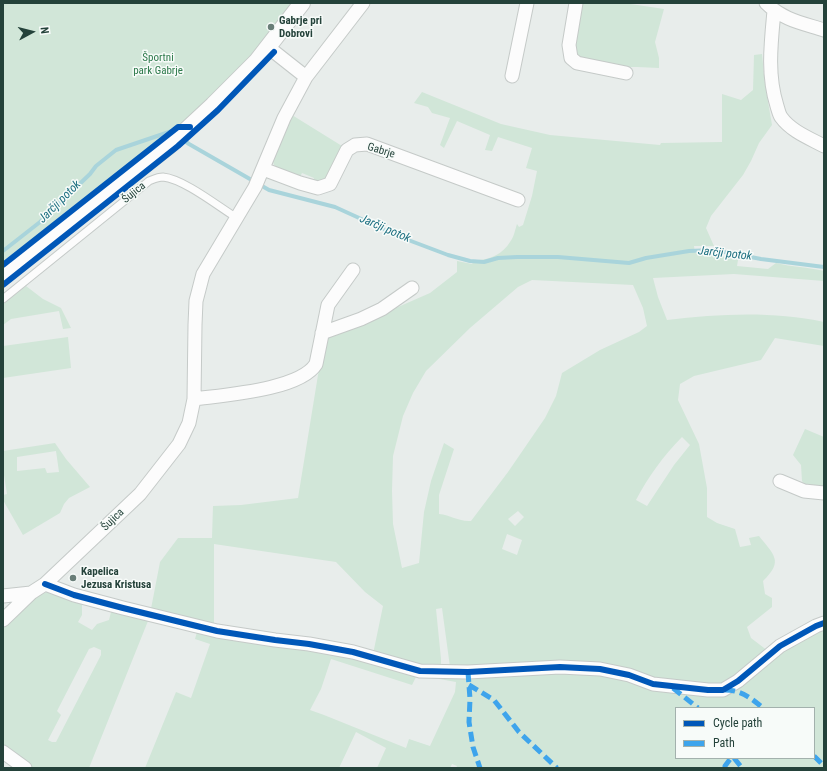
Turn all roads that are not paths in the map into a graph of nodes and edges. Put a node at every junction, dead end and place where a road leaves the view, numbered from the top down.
1 (302, 3) edge
2 (363, 3) edge
3 (526, 3) edge
4 (576, 3) edge
5 (770, 7) edge
6 (824, 30) edge
7 (268, 47) junction
8 (626, 73) dead end
9 (512, 76) dead end
10 (306, 77) junction
11 (824, 146) edge
12 (259, 178) junction
13 (518, 200) dead end
14 (237, 218) junction
15 (353, 270) dead end
16 (3, 276) edge
17 (412, 288) dead end
18 (3, 299) edge
19 (322, 333) junction
20 (194, 399) junction
21 (780, 481) dead end
22 (824, 493) edge
23 (45, 584) junction
24 (31, 593) junction
25 (3, 596) edge
26 (3, 620) edge
27 (824, 623) edge
28 (3, 752) edge
29 (25, 768) edge

1 - 7 street
2 - 10 street, Šujica
3 - 9 street
4 - 8 street
5 - 6 street
5 - 11 street
7 - 10 street
7 - 16 street, Šujica
10 - 12 street, Šujica
12 - 13 street, Gabrje
12 - 14 street, Šujica
14 - 18 lane, Šujica
14 - 20 street, Šujica
15 - 19 street
17 - 19 street
19 - 20 street
20 - 23 street, Šujica
21 - 22 street
23 - 24 street, Šujica
23 - 27 street
24 - 25 street
24 - 26 street, Šujica
28 - 29 street

